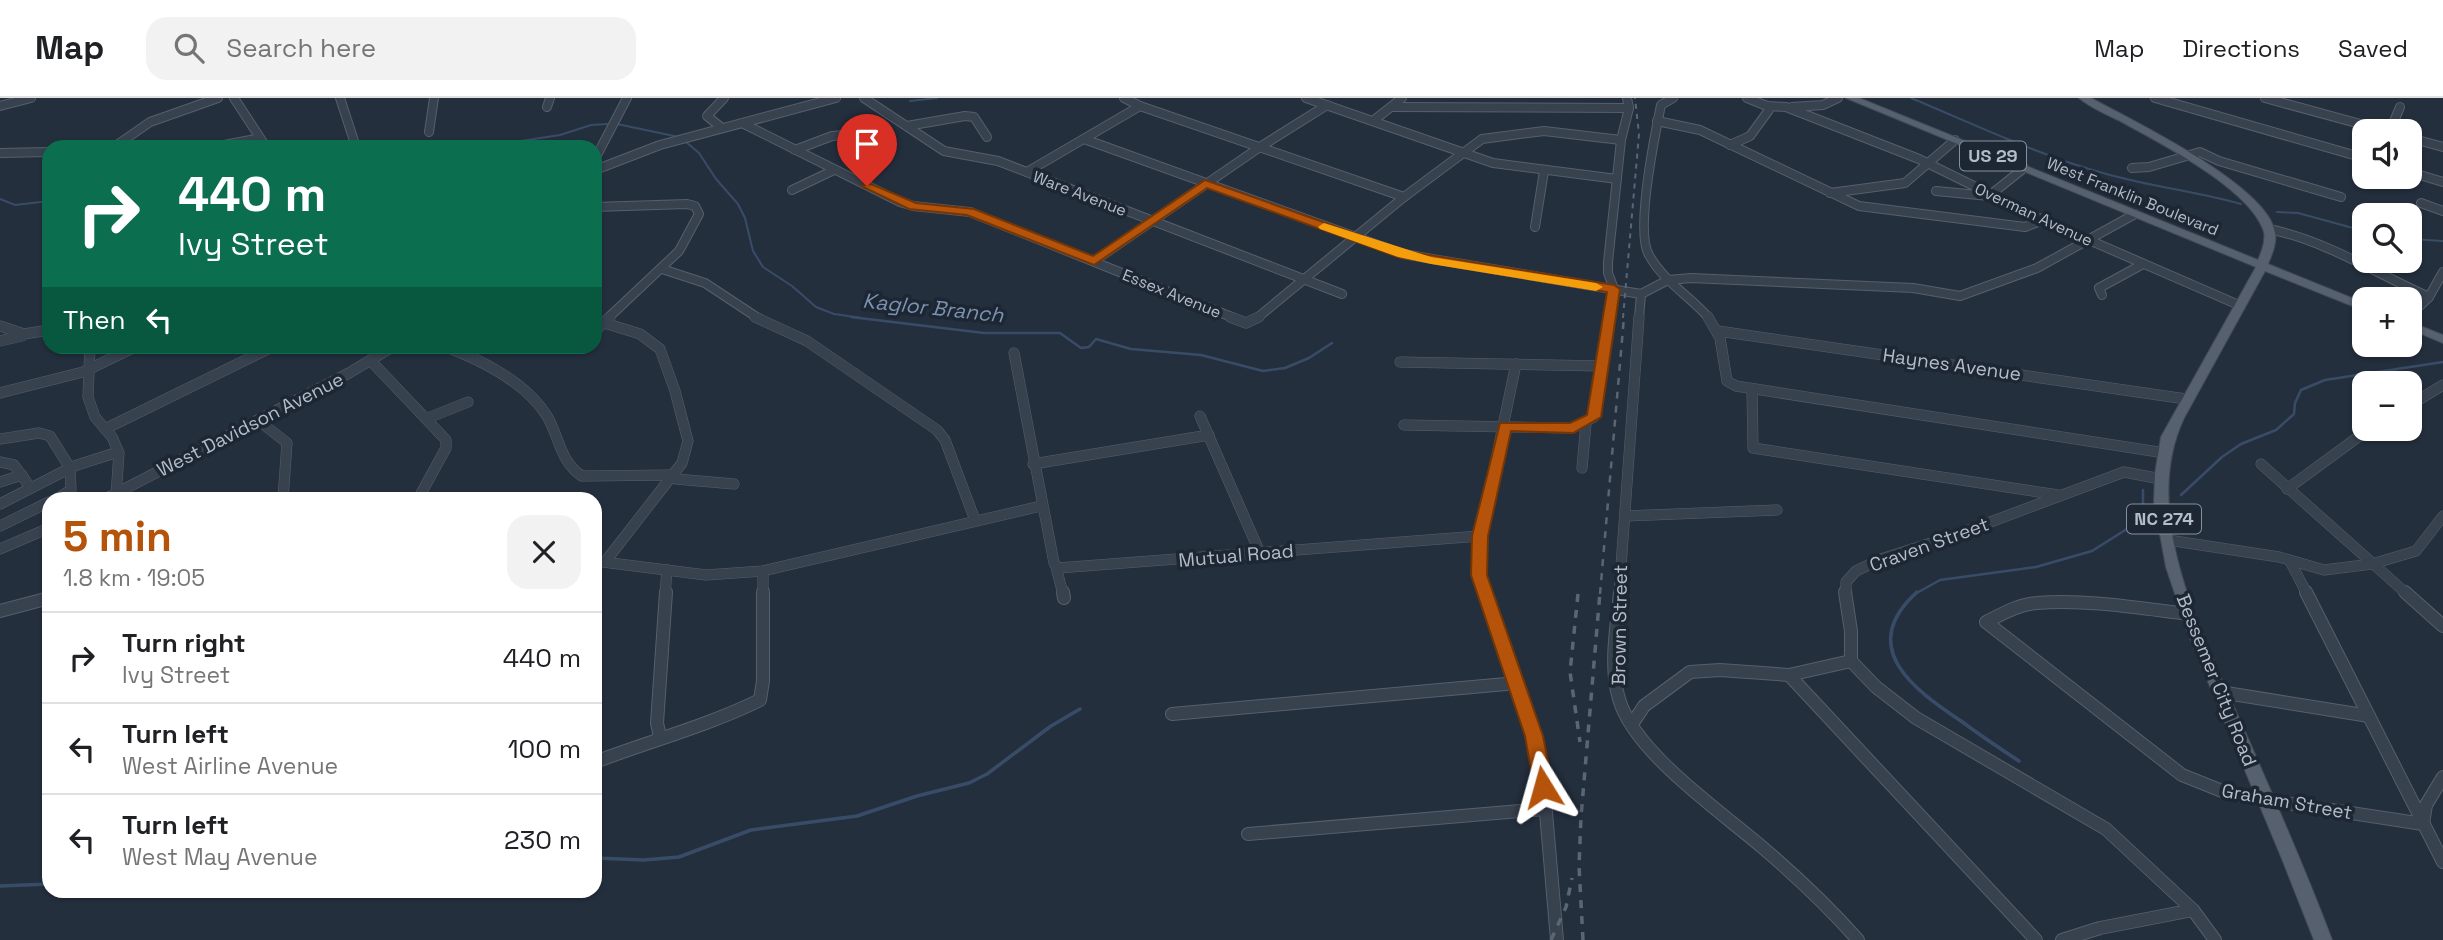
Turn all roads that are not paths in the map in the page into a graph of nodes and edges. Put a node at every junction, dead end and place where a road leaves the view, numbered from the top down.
1 (31, 98) edge
2 (218, 98) edge
3 (234, 98) edge
4 (340, 98) edge
5 (434, 98) edge
6 (550, 98) edge
7 (627, 98) edge
8 (724, 98) edge
9 (836, 98) edge
10 (864, 98) edge
11 (1124, 98) edge
12 (1306, 98) edge
13 (1402, 98) edge
14 (1515, 98) edge
15 (1570, 98) edge
16 (1627, 98) edge
17 (1673, 98) edge
18 (1747, 98) edge
19 (1838, 98) edge
20 (1851, 98) edge
21 (2084, 98) edge
22 (2155, 98) edge
23 (2265, 98) edge
24 (2285, 100) edge
25 (1327, 105) junction
26 (0, 106) edge
27 (1140, 106) junction
28 (1766, 106) junction
29 (547, 107) dead end
30 (1392, 107) junction
31 (1786, 107) junction
32 (2400, 107) dead end
33 (1539, 108) junction
34 (1579, 108) junction
35 (1629, 108) junction
36 (1528, 113) dead end
37 (2394, 119) edge
38 (2352, 120) edge
39 (1373, 121) junction
40 (1657, 121) junction
41 (741, 123) junction
42 (907, 126) junction
43 (722, 128) junction
44 (429, 132) dead end
45 (858, 134) dead end
46 (987, 137) dead end
47 (260, 138) joint
48 (1084, 139) junction
49 (122, 140) edge
50 (250, 140) edge
51 (354, 140) edge
52 (1621, 140) junction
53 (1955, 140) junction
54 (2422, 141) edge
55 (1730, 145) junction
56 (602, 146) edge
57 (1260, 146) junction
58 (2443, 147) edge
59 (795, 150) junction
60 (42, 152) edge
61 (1464, 152) junction
62 (0, 153) edge
63 (2352, 155) edge
64 (2186, 156) junction
65 (1929, 164) junction
66 (602, 167) edge
67 (2132, 167) dead end
68 (2024, 168) junction
69 (834, 170) junction
70 (1544, 171) junction
71 (1027, 172) junction
72 (2422, 175) edge
73 (1617, 179) junction
74 (2443, 181) edge
75 (1205, 184) junction
76 (792, 190) dead end
77 (1936, 191) dead end
78 (1830, 193) junction
79 (1992, 194) junction
80 (1404, 197) junction
81 (2341, 197) dead end
82 (2422, 203) edge
83 (602, 207) edge
84 (2443, 211) edge
85 (2134, 214) junction
86 (2043, 220) junction
87 (1153, 221) junction
88 (1535, 227) dead end
89 (2269, 229) junction
90 (1355, 238) junction
91 (2088, 240) junction
92 (1094, 261) junction
93 (2143, 264) junction
94 (2262, 265) junction
95 (662, 269) junction
96 (2443, 272) edge
97 (1303, 279) junction
98 (1668, 280) junction
99 (1614, 289) junction
100 (1342, 294) dead end
101 (1641, 294) junction
102 (2102, 295) dead end
103 (2429, 297) junction
104 (2352, 302) edge
105 (2422, 304) edge
106 (2241, 306) junction
107 (602, 319) edge
108 (602, 323) edge
109 (0, 326) edge
110 (2422, 330) edge
111 (42, 331) edge
112 (1718, 331) junction
113 (24, 335) junction
114 (2443, 339) edge
115 (0, 341) edge
116 (1014, 353) dead end
117 (90, 354) edge
118 (120, 354) edge
119 (258, 354) edge
120 (382, 354) edge
121 (460, 354) edge
122 (371, 361) junction
123 (1400, 362) dead end
124 (1516, 364) junction
125 (1603, 366) junction
126 (89, 368) junction
127 (2443, 385) edge
128 (1752, 389) junction
129 (0, 393) edge
130 (2422, 398) edge
131 (2186, 399) junction
132 (468, 402) dead end
133 (1200, 416) dead end
134 (428, 418) junction
135 (258, 420) junction
136 (1586, 423) junction
137 (1404, 425) dead end
138 (1505, 426) junction
139 (105, 429) junction
140 (1209, 435) junction
141 (0, 439) edge
142 (2353, 441) edge
143 (118, 452) junction
144 (2165, 453) junction
145 (0, 462) edge
146 (1033, 464) junction
147 (2261, 464) dead end
148 (71, 468) junction
149 (1582, 468) dead end
150 (22, 475) junction
151 (674, 475) junction
152 (2161, 479) junction
153 (0, 482) edge
154 (734, 484) dead end
155 (30, 487) junction
156 (2287, 489) junction
157 (68, 492) edge
158 (116, 492) edge
159 (123, 492) edge
160 (284, 492) edge
161 (422, 492) edge
162 (2059, 496) junction
163 (0, 504) edge
164 (42, 505) edge
165 (1041, 506) junction
166 (1777, 510) dead end
167 (1625, 516) junction
168 (2443, 516) edge
169 (975, 520) junction
170 (0, 526) edge
171 (42, 531) edge
172 (1480, 536) junction
173 (2168, 540) junction
174 (0, 549) edge
175 (1260, 553) junction
176 (602, 560) edge
177 (2290, 561) junction
178 (602, 562) edge
179 (2372, 564) junction
180 (1056, 567) junction
181 (667, 570) junction
182 (763, 571) junction
183 (1064, 598) dead end
184 (42, 600) edge
185 (0, 611) edge
186 (2188, 614) junction
187 (2443, 626) edge
188 (1851, 661) junction
189 (1789, 675) junction
190 (1517, 683) junction
191 (2220, 692) junction
192 (1172, 714) dead end
193 (2369, 716) junction
194 (1632, 724) junction
195 (660, 737) junction
196 (602, 759) edge
197 (2443, 777) edge
198 (2266, 799) junction
199 (1545, 809) junction
200 (2423, 824) junction
201 (1248, 834) dead end
202 (2443, 862) edge
203 (2193, 910) junction
204 (1557, 940) edge
205 (1858, 940) edge
206 (2036, 940) edge
207 (2062, 940) edge
208 (2215, 940) edge
209 (2323, 940) edge

1 - 26 street
2 - 49 street
3 - 47 street
4 - 51 street
5 - 44 street
6 - 29 street
7 - 56 street
8 - 43 street
9 - 41 street
10 - 42 street, Ware Avenue
11 - 27 street
12 - 25 street
13 - 30 street
14 - 33 street
15 - 34 street
16 - 35 street
17 - 40 street
18 - 28 street, Overman Avenue
19 - 31 street
20 - 53 main road, West Franklin Boulevard / US 29
21 - 64 main road
22 - 63 street
23 - 24 street
24 - 38 street
25 - 39 street
25 - 57 street
27 - 48 street
27 - 57 street
28 - 31 street, Overman Avenue
28 - 55 street
30 - 33 street
30 - 39 street
31 - 65 street, Overman Avenue
32 - 37 street
33 - 34 street
33 - 36 street
34 - 35 street
35 - 52 street
39 - 61 street
40 - 55 street
40 - 98 street
41 - 43 street
41 - 59 street, Essex Avenue
42 - 46 street
42 - 71 street, Ware Avenue
43 - 66 street
45 - 59 street
47 - 50 street
48 - 71 street
48 - 75 street
52 - 61 street
52 - 73 street
53 - 65 street
53 - 68 main road, West Franklin Boulevard / US 29
54 - 58 street
55 - 78 street
57 - 75 street
57 - 80 street
59 - 69 street, Essex Avenue
60 - 62 street
61 - 70 street
61 - 80 street
64 - 67 street
64 - 81 street
64 - 89 main road
65 - 78 street
65 - 79 street, Overman Avenue
68 - 79 street
68 - 85 main road, West Franklin Boulevard / US 29
69 - 76 street
69 - 92 street, Essex Avenue
70 - 73 street
70 - 88 street
71 - 87 street, Ware Avenue
72 - 74 street
73 - 99 street
75 - 87 street
75 - 90 street
77 - 79 street
78 - 86 street
79 - 86 street, Overman Avenue
80 - 90 street
82 - 84 street
83 - 95 street
85 - 91 street
85 - 94 main road, West Franklin Boulevard / US 29
86 - 91 street, Overman Avenue
87 - 92 street
87 - 97 street, Ware Avenue
89 - 94 main road, Bessemer City Road
89 - 103 street
90 - 97 street
90 - 99 street
91 - 93 street, Overman Avenue
91 - 98 street
92 - 97 street, Essex Avenue
93 - 102 street
93 - 106 street, Overman Avenue
94 - 104 main road, West Franklin Boulevard / US 29
94 - 106 main road, Bessemer City Road / NC 274
95 - 107 street
95 - 169 street
96 - 103 street
97 - 100 street, Ware Avenue
98 - 101 street
98 - 112 street
99 - 101 street
99 - 125 street
101 - 167 street, Brown Street
103 - 105 street
106 - 131 main road, Bessemer City Road / NC 274
108 - 151 street
109 - 113 street
110 - 114 main road
111 - 113 street
112 - 128 street
112 - 131 street, Haynes Avenue
113 - 115 street
116 - 146 street
117 - 126 street
118 - 126 street
119 - 139 street
120 - 122 street, West Davidson Avenue
121 - 151 street
122 - 134 street
122 - 135 street, West Davidson Avenue
123 - 124 street
124 - 125 street
124 - 138 street
125 - 136 street
126 - 129 street
126 - 139 street
127 - 130 street
128 - 144 street
128 - 162 street
131 - 144 main road, Bessemer City Road / NC 274
132 - 134 street
133 - 140 street
134 - 161 street
135 - 159 street, West Davidson Avenue
135 - 160 street
136 - 138 street
136 - 149 street
137 - 138 street
138 - 172 street
139 - 143 street
140 - 146 street
140 - 175 street
141 - 148 street
142 - 156 street
143 - 148 street
143 - 158 street
144 - 152 main road, Bessemer City Road / NC 274
145 - 150 street
146 - 165 street
147 - 156 street
148 - 155 street
148 - 157 street
150 - 153 street
150 - 155 street
151 - 154 street
151 - 176 street
152 - 162 street, Craven Street
152 - 173 main road, Bessemer City Road / NC 274
155 - 163 street
156 - 179 street
162 - 188 street, Craven Street
164 - 170 street
165 - 169 street
165 - 180 street
166 - 167 street
167 - 194 street, Brown Street
168 - 179 street
169 - 182 street
171 - 174 street
172 - 175 street, Mutual Road
172 - 190 street
173 - 177 street
173 - 186 main road, Bessemer City Road / NC 274
175 - 180 street, Mutual Road
177 - 179 street
177 - 193 street
178 - 181 street
179 - 187 street
180 - 183 street
181 - 182 street
181 - 195 street
182 - 195 street
184 - 185 street
186 - 191 main road, Bessemer City Road / NC 274
186 - 198 street, Graham Street
188 - 189 street
188 - 203 street
189 - 194 street
189 - 206 street
190 - 192 street
190 - 199 street
191 - 193 street
191 - 198 main road, Bessemer City Road / NC 274
193 - 200 street
194 - 205 street, Brown Street
195 - 196 street
197 - 200 street
198 - 200 street, Graham Street
198 - 209 main road, Bessemer City Road / NC 274
199 - 201 street
199 - 204 street
200 - 202 street
203 - 207 street
203 - 208 street

